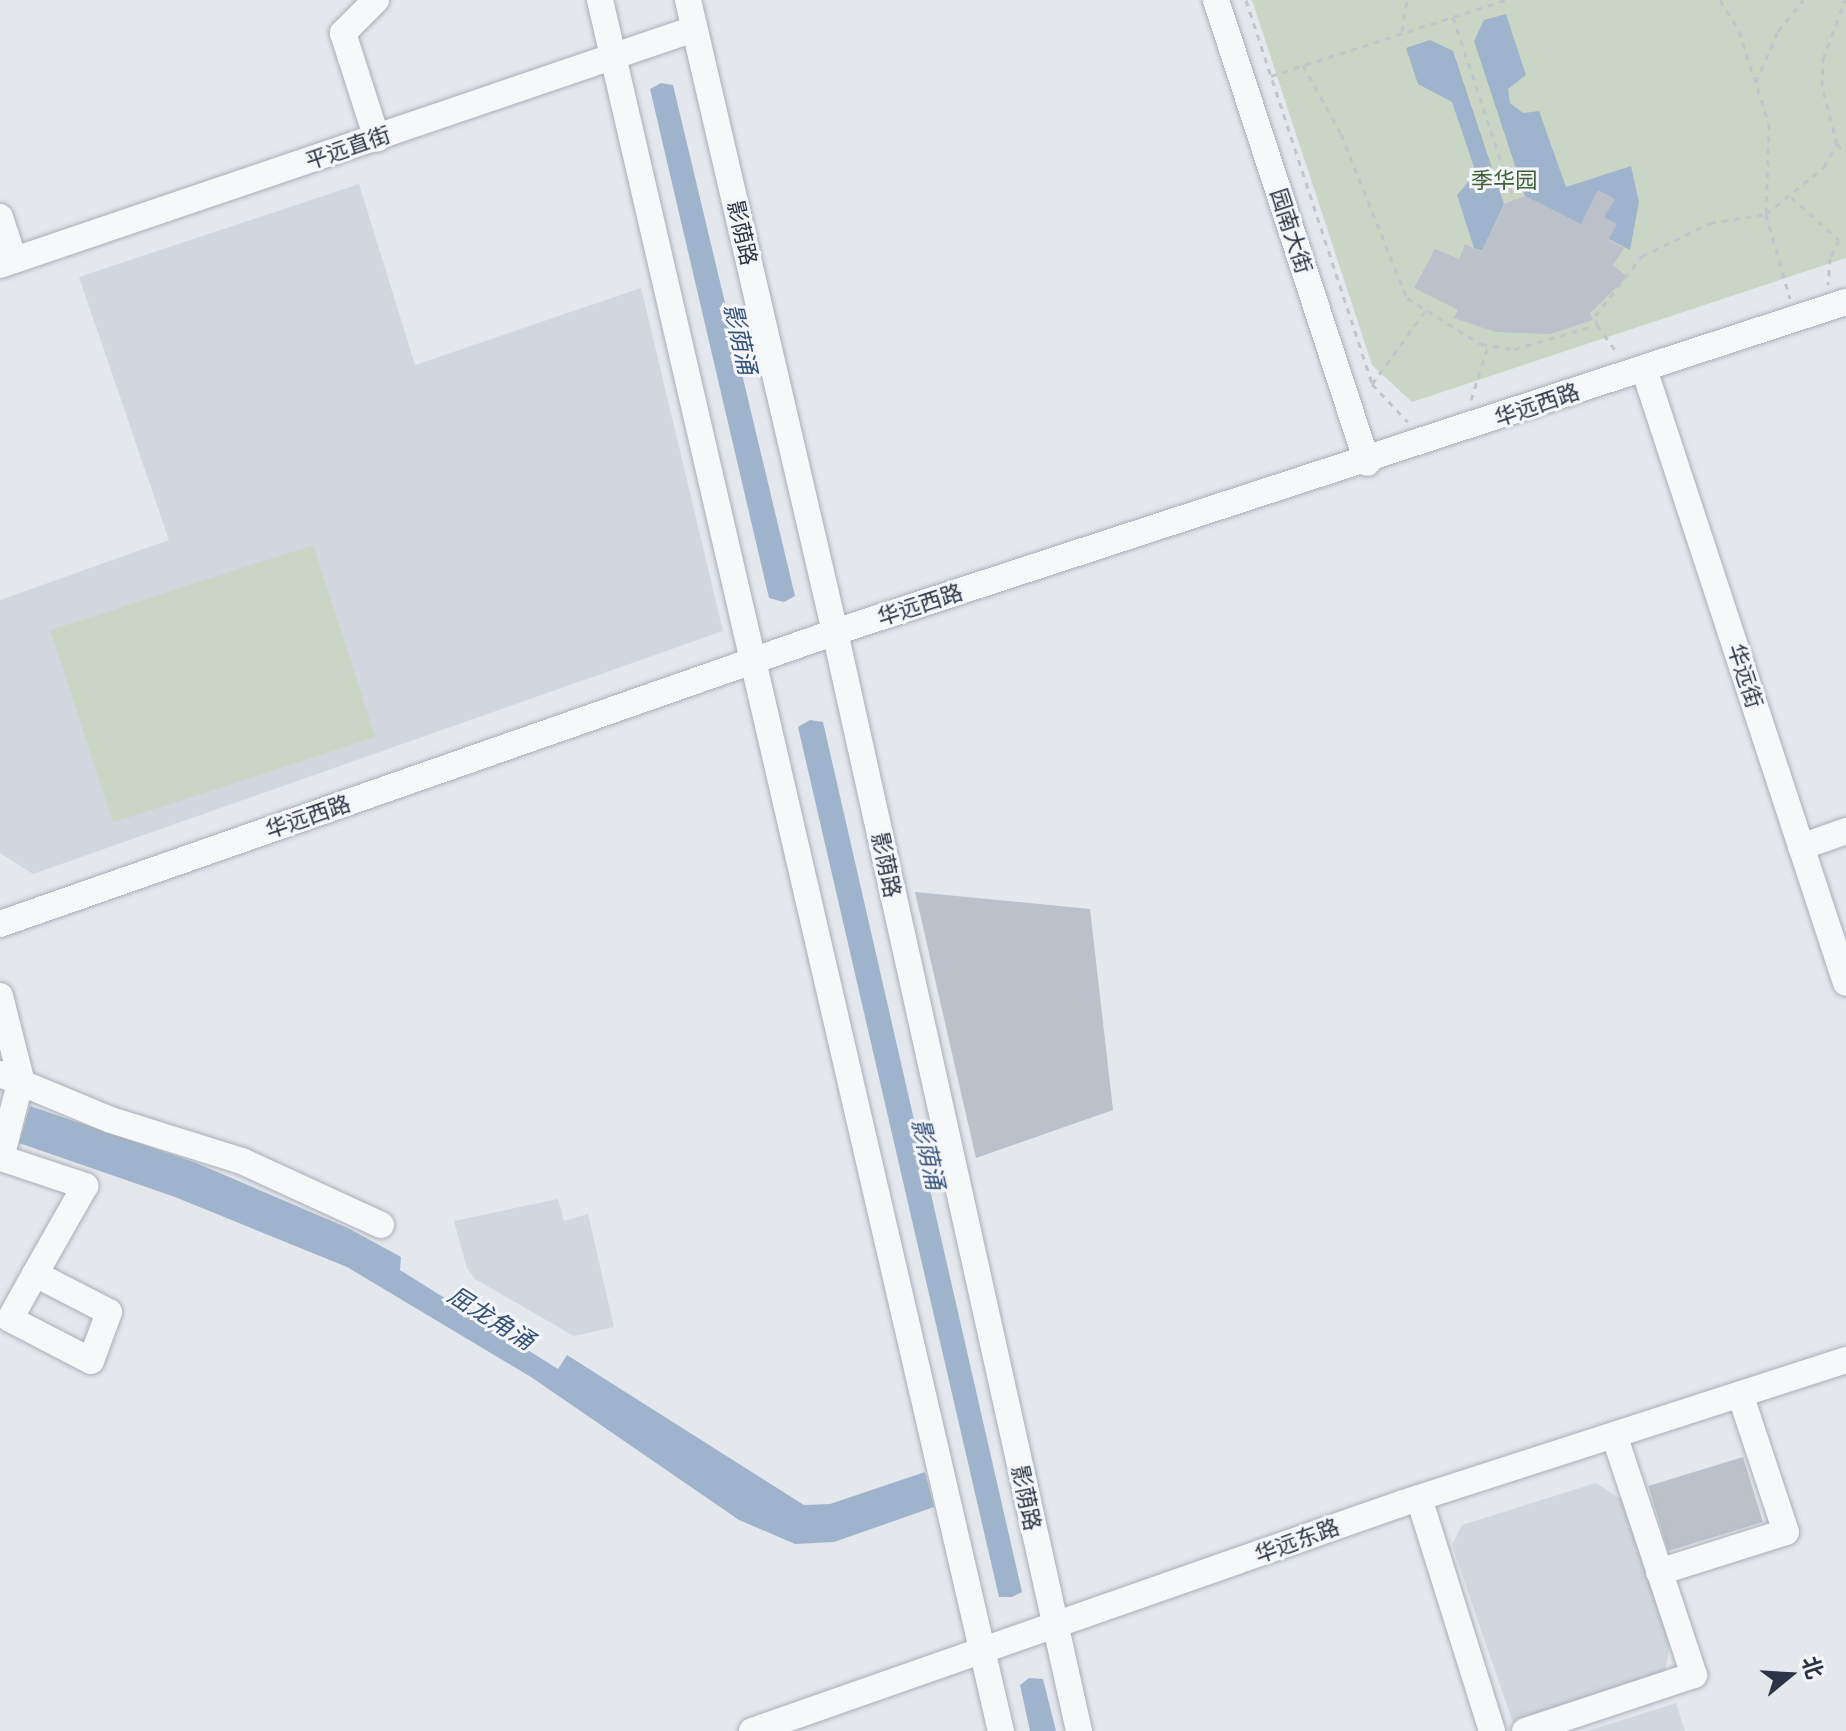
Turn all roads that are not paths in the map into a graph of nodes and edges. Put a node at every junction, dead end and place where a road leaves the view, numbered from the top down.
1 (376, 0) edge
2 (600, 0) edge
3 (688, 0) edge
4 (1216, 0) edge
5 (687, 32) junction
6 (623, 56) junction
7 (377, 139) junction
8 (0, 217) edge
9 (7, 262) edge
10 (1836, 298) edge
11 (1635, 366) junction
12 (1367, 463) junction
13 (835, 632) junction
14 (753, 661) junction
15 (1846, 831) edge
16 (1801, 847) junction
17 (0, 924) edge
18 (1846, 983) edge
19 (0, 996) edge
20 (10, 1077) edge
21 (381, 1225) dead end
22 (35, 1274) dead end
23 (1846, 1360) edge
24 (1740, 1394) junction
25 (1614, 1435) junction
26 (1419, 1498) junction
27 (1659, 1572) junction
28 (1054, 1628) junction
29 (981, 1653) junction
30 (752, 1731) edge
31 (1001, 1731) edge
32 (1079, 1731) edge
33 (1492, 1731) edge
34 (1525, 1731) edge

1 - 7 street
2 - 6 street
3 - 5 street, 影荫路
4 - 12 street, 园南大街
5 - 6 street, 平远直街
5 - 13 street, 影荫路
6 - 7 street, 平远直街
6 - 14 street
7 - 9 street, 平远直街
8 - 9 street
10 - 11 street, 华远西路
11 - 12 street, 华远西路
11 - 16 street, 华远街
12 - 13 street, 华远西路
13 - 14 street, 华远西路
13 - 28 street, 影荫路
14 - 17 street, 华远西路
14 - 29 street
15 - 16 street
16 - 18 street, 华远街
19 - 20 street
20 - 21 street
20 - 22 street
23 - 24 street, 华远东路
24 - 25 street, 华远东路
24 - 27 street
25 - 26 street, 华远东路
25 - 27 street
26 - 28 street, 华远东路
26 - 33 street
27 - 34 street
28 - 29 street, 华远东路
28 - 32 street, 影荫路
29 - 30 street, 华远东路
29 - 31 street

